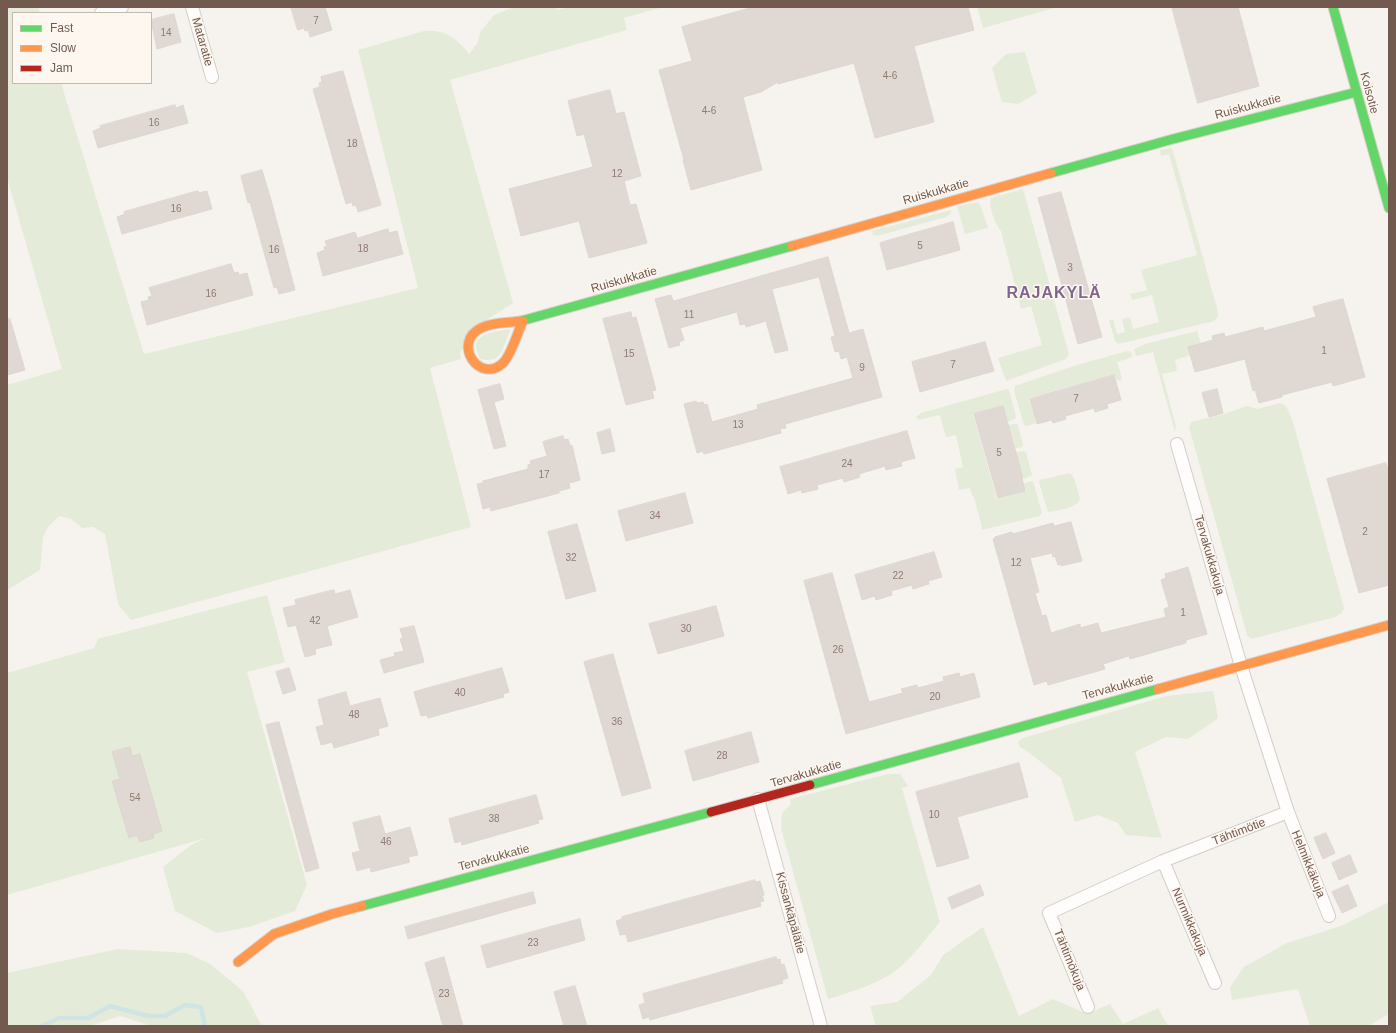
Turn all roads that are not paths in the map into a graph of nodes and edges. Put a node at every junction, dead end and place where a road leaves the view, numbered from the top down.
1 (122, 7) edge
2 (192, 7) edge
3 (1333, 7) edge
4 (104, 12) edge
5 (212, 77) dead end
6 (1356, 92) junction
7 (1389, 208) edge
8 (522, 321) junction
9 (1177, 444) dead end
10 (1389, 625) edge
11 (1241, 666) junction
12 (758, 800) junction
13 (1288, 812) junction
14 (1163, 861) junction
15 (1050, 913) joint
16 (1329, 916) dead end
17 (238, 962) dead end
18 (1215, 983) dead end
19 (1088, 1007) dead end
20 (821, 1026) edge

1 - 4 street
2 - 5 street, Mataratie
3 - 6 street, Koisotie
6 - 7 street, Koisotie
6 - 8 street, Ruiskukkatie
8 - 8 street, Ruiskukkatie
9 - 11 street, Tervakukkakuja
10 - 11 street, Tervakukkatie
11 - 12 street, Tervakukkatie
11 - 13 street
12 - 17 street, Tervakukkatie
12 - 20 street, Kissankäpälätie
13 - 14 street, Tähtimötie
13 - 16 street, Helmikkäkuja
14 - 15 street, Tähtimötie
14 - 18 street, Nurmikkakuja
15 - 19 street, Tähtimökuja

